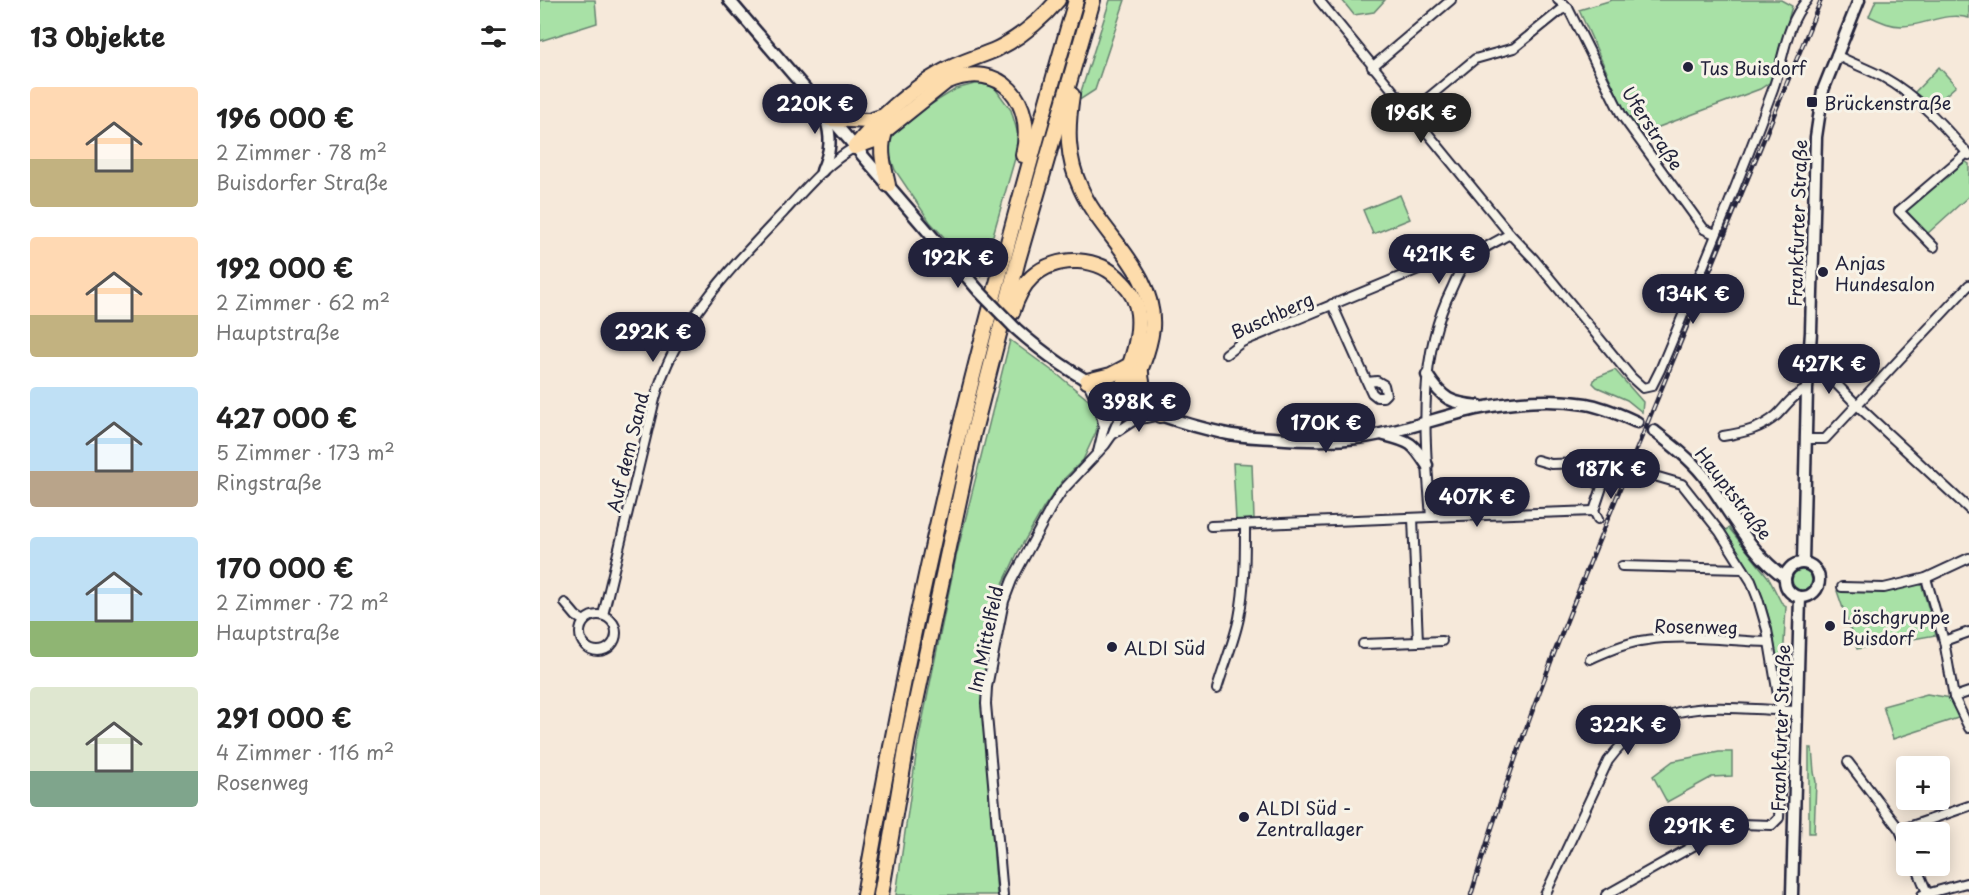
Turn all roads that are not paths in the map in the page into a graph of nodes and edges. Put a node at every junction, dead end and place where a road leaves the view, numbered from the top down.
1 (729, 0) edge
2 (1058, 0) edge
3 (1076, 0) edge
4 (1093, 0) edge
5 (1319, 0) edge
6 (1451, 0) edge
7 (1558, 0) edge
8 (1807, 0) edge
9 (1859, 0) edge
10 (1568, 8) junction
11 (1083, 30) junction
12 (1836, 55) junction
13 (1372, 66) junction
14 (1411, 112) junction
15 (827, 116) junction
16 (883, 116) junction
17 (886, 130) junction
18 (855, 147) junction
19 (1968, 154) edge
20 (822, 171) junction
21 (888, 185) junction
22 (1015, 213) junction
23 (1510, 234) junction
24 (1715, 234) junction
25 (1934, 248) dead end
26 (1462, 267) junction
27 (1969, 285) edge
28 (1332, 304) junction
29 (994, 353) junction
30 (1226, 354) dead end
31 (1808, 366) junction
32 (1135, 368) junction
33 (1427, 375) junction
34 (1087, 381) junction
35 (1367, 382) dead end
36 (1807, 390) junction
37 (1122, 400) junction
38 (1857, 405) junction
39 (1485, 407) junction
40 (1161, 415) junction
41 (1426, 422) junction
42 (1637, 422) tunnel mouth
43 (1104, 426) junction
44 (1654, 431) tunnel mouth
45 (1381, 434) junction
46 (1112, 435) junction
47 (1723, 436) dead end
48 (1806, 439) junction
49 (1098, 452) junction
50 (1537, 460) dead end
51 (1427, 465) junction
52 (1658, 477) dead end
53 (1969, 509) edge
54 (1594, 511) junction
55 (1431, 517) junction
56 (1413, 518) junction
57 (1598, 519) dead end
58 (1245, 525) junction
59 (1211, 526) dead end
60 (1969, 558) edge
61 (1803, 563) junction
62 (1622, 566) dead end
63 (1743, 569) junction
64 (1785, 577) junction
65 (1926, 578) junction
66 (1842, 587) dead end
67 (1800, 597) junction
68 (565, 603) dead end
69 (603, 615) junction
70 (584, 621) junction
71 (1969, 632) edge
72 (1442, 640) dead end
73 (1944, 641) junction
74 (1418, 642) junction
75 (1769, 642) junction
76 (1363, 644) dead end
77 (1590, 659) dead end
78 (1217, 689) dead end
79 (1969, 692) edge
80 (1954, 697) junction
81 (1780, 711) junction
82 (1796, 711) junction
83 (1969, 728) edge
84 (1848, 762) dead end
85 (1969, 806) edge
86 (1925, 822) edge
87 (1896, 826) edge
88 (875, 834) junction
89 (1920, 876) edge
90 (1969, 884) edge
91 (1926, 894) edge
92 (857, 895) edge
93 (864, 895) edge
94 (881, 895) edge
95 (1003, 895) edge
96 (1547, 895) edge
97 (1606, 895) edge
98 (1792, 895) edge

1 - 15 main road
2 - 16 highway
3 - 22 highway
4 - 11 highway
5 - 13 street
6 - 13 street
7 - 10 street, Uferstraße
8 - 24 street
9 - 12 main road, Frankfurter Straße
10 - 14 street
10 - 24 street, Uferstraße
11 - 29 highway
11 - 32 highway
12 - 19 street
12 - 31 main road, Frankfurter Straße
13 - 14 street
14 - 23 street
15 - 16 highway
15 - 18 main road
15 - 20 main road
16 - 18 highway
17 - 18 highway
17 - 21 highway
17 - 22 highway
18 - 20 street, Auf dem Sand
18 - 21 main road
19 - 25 street
20 - 69 street, Auf dem Sand
21 - 34 main road, bridge
22 - 88 highway
23 - 24 street
23 - 26 street
26 - 28 street, Buschberg
26 - 33 street
27 - 38 street
28 - 30 street, Buschberg
28 - 35 street, Buschberg
29 - 32 highway
29 - 94 highway
31 - 36 main road, Frankfurter Straße
31 - 38 street
32 - 34 highway
32 - 37 highway
32 - 40 highway
33 - 39 main road
33 - 41 street
34 - 37 main road
34 - 43 street
36 - 47 street
36 - 48 main road, Frankfurter Straße
37 - 40 main road
37 - 43 street, Im Mittelfeld
37 - 46 street, Im Mittelfeld
38 - 48 street
38 - 53 street
39 - 41 main road
39 - 42 main road
40 - 45 main road
40 - 46 street
41 - 45 main road
41 - 51 street
43 - 49 street, Im Mittelfeld
44 - 64 main road, Hauptstraße
45 - 51 main road
46 - 49 street, Im Mittelfeld
48 - 61 main road, Frankfurter Straße
49 - 95 street, Im Mittelfeld
50 - 54 street
51 - 55 street
52 - 63 street, Rosenweg
54 - 55 street
54 - 57 street
55 - 56 street
56 - 58 street
56 - 74 street
58 - 59 street
58 - 78 street
60 - 65 street
61 - 64 main road
61 - 67 main road
62 - 63 street
63 - 75 street, Rosenweg
64 - 67 main road
65 - 66 street
65 - 73 street
67 - 82 main road, Frankfurter Straße
68 - 70 street
69 - 70 street
69 - 70 street
71 - 73 street
72 - 74 street
73 - 80 street
74 - 76 street
75 - 77 street, Rosenweg
75 - 81 street, Rosenweg
79 - 80 street
80 - 83 street
81 - 82 street
81 - 96 street
81 - 97 street, Rosenweg
82 - 98 main road, Frankfurter Straße
84 - 87 street
85 - 86 street
88 - 92 highway
88 - 93 highway
89 - 91 street
90 - 91 street

